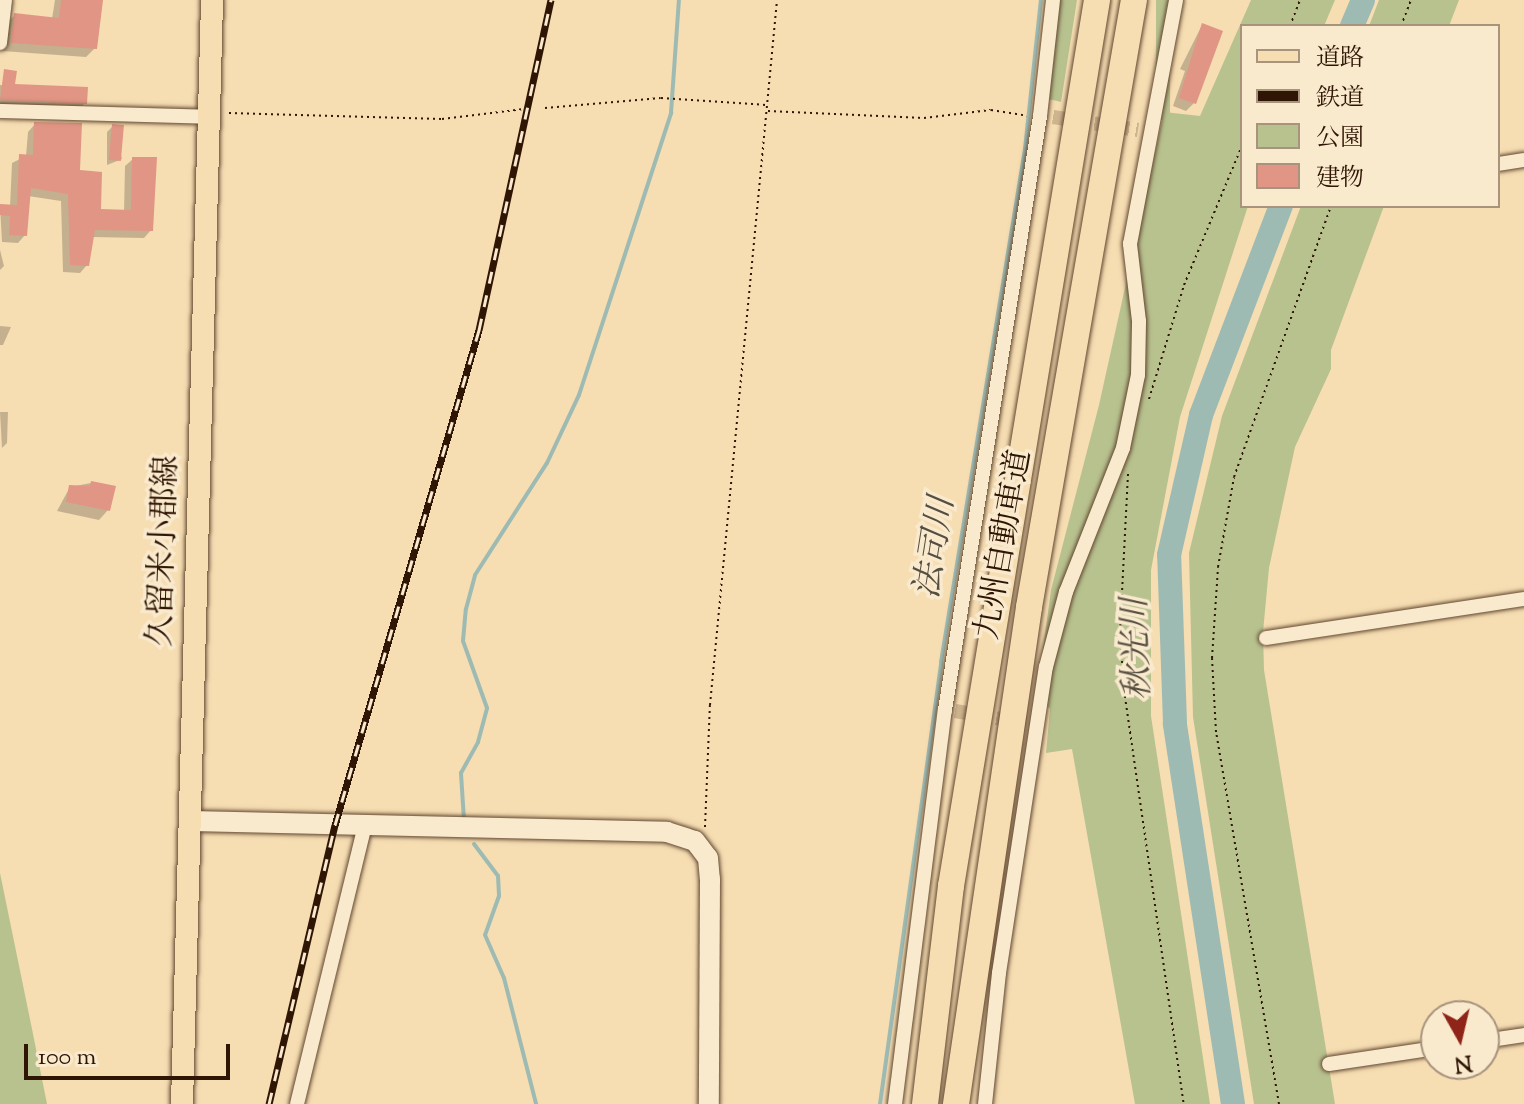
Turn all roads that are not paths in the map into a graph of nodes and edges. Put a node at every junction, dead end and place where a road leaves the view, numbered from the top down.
1 (5, 0) edge
2 (212, 0) edge
3 (1053, 0) edge
4 (1097, 0) edge
5 (1134, 0) edge
6 (1176, 0) edge
7 (0, 43) edge
8 (0, 111) edge
9 (209, 117) junction
10 (1524, 160) edge
11 (1500, 164) edge
12 (1524, 599) edge
13 (1266, 638) dead end
14 (191, 821) junction
15 (365, 825) junction
16 (1524, 1035) edge
17 (1500, 1039) edge
18 (1420, 1050) edge
19 (1329, 1064) dead end
20 (182, 1104) edge
21 (297, 1104) edge
22 (709, 1104) edge
23 (895, 1104) edge
24 (925, 1104) edge
25 (956, 1104) edge
26 (985, 1104) edge

1 - 7 street
2 - 9 main road, 久留米小郡線
3 - 23 street
4 - 24 highway, 九州自動車道
5 - 25 highway, 九州自動車道
6 - 26 street
8 - 9 street
9 - 14 main road, 久留米小郡線
10 - 11 street
12 - 13 street
14 - 15 street
14 - 20 main road, 久留米小郡線
15 - 21 street
15 - 22 street
16 - 17 street
18 - 19 street

